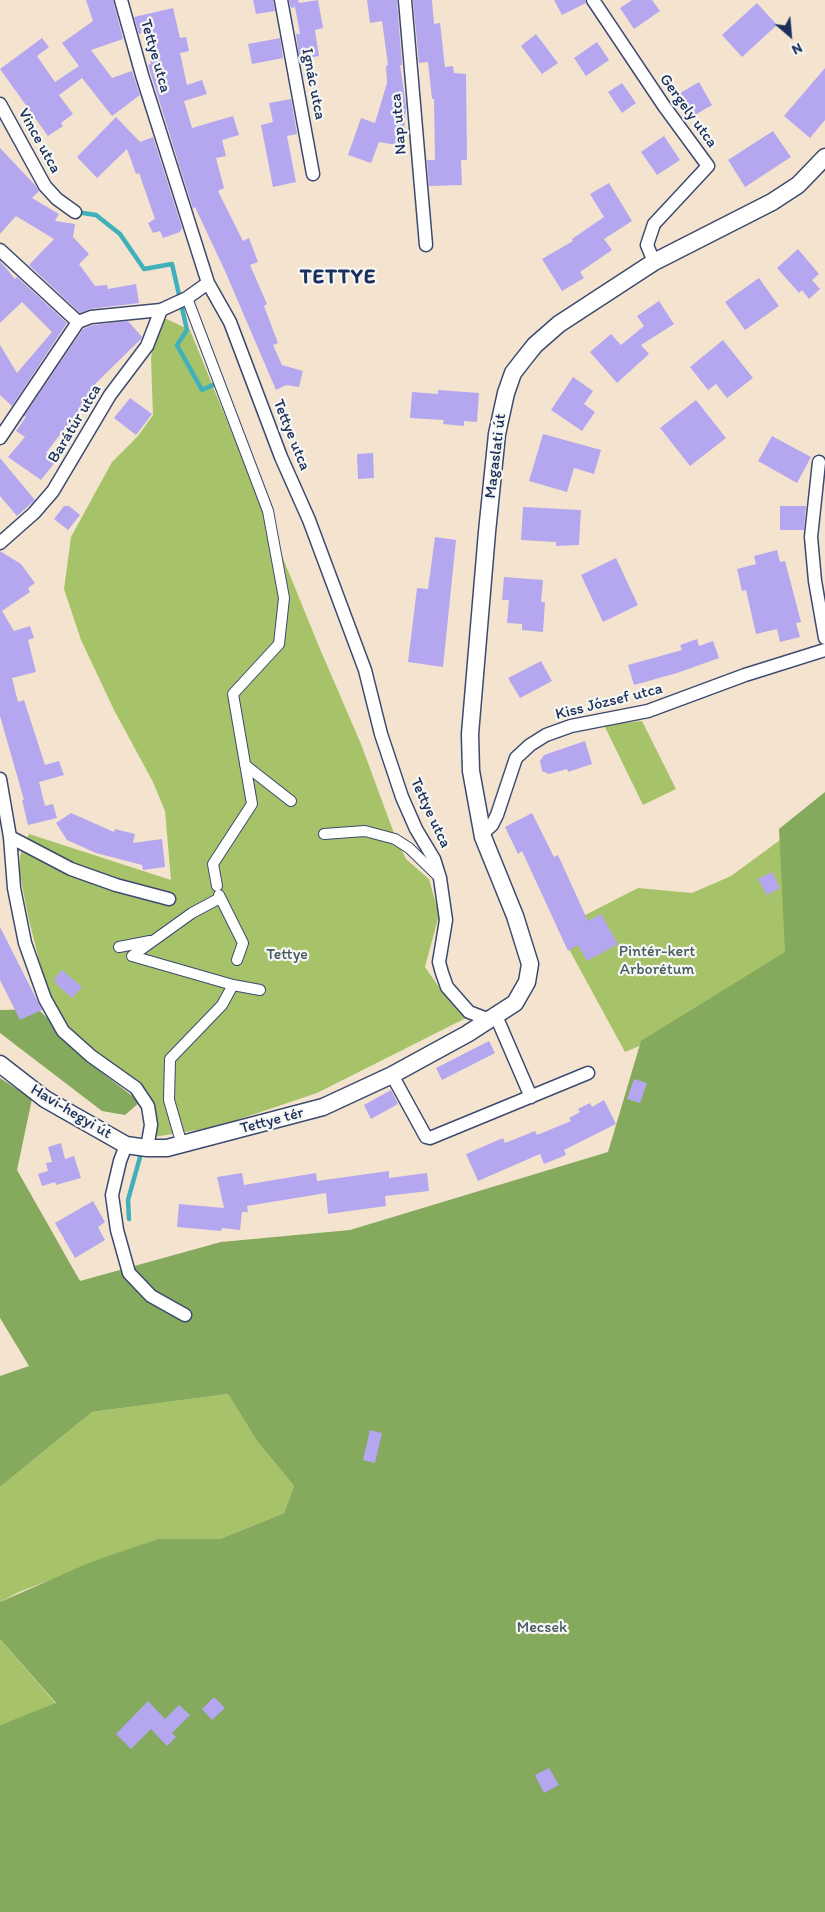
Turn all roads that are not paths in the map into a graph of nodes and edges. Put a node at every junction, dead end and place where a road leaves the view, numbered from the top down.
1 (121, 0) edge
2 (281, 0) edge
3 (405, 0) edge
4 (593, 0) edge
5 (0, 104) edge
6 (6, 126) edge
7 (825, 157) edge
8 (314, 174) dead end
9 (75, 212) dead end
10 (426, 246) dead end
11 (0, 250) edge
12 (654, 262) junction
13 (208, 283) junction
14 (182, 300) junction
15 (161, 310) junction
16 (78, 322) junction
17 (2, 432) edge
18 (820, 462) dead end
19 (0, 543) edge
20 (825, 638) edge
21 (825, 650) edge
22 (245, 765) junction
23 (0, 779) edge
24 (291, 801) dead end
25 (324, 834) dead end
26 (482, 834) junction
27 (10, 836) junction
28 (440, 878) junction
29 (219, 893) junction
30 (169, 899) dead end
31 (515, 916) joint
32 (156, 939) junction
33 (119, 948) dead end
34 (237, 960) dead end
35 (233, 984) junction
36 (260, 990) dead end
37 (493, 1018) junction
38 (0, 1064) edge
39 (588, 1073) dead end
40 (392, 1075) junction
41 (531, 1097) junction
42 (148, 1143) junction
43 (126, 1145) junction
44 (182, 1145) junction
45 (184, 1315) dead end

1 - 13 street, Tettye utca
2 - 8 street, Ignác utca
3 - 10 street, Nap utca
4 - 12 street, Gergely utca
5 - 6 street, Vince utca
6 - 9 street, Vince utca
7 - 12 street, Magaslati út
11 - 16 street
12 - 26 street, Magaslati út
13 - 14 street
13 - 28 street, Tettye utca
14 - 15 street
14 - 22 street
15 - 16 street
15 - 19 street, Barátúr utca
16 - 17 street
18 - 20 street
21 - 26 street, Kiss József utca
22 - 24 street
22 - 29 street
23 - 27 street
25 - 28 street
26 - 31 street, Magaslati út
27 - 30 street
27 - 42 street
28 - 37 street
29 - 32 street
29 - 34 street
31 - 37 street, Tettye tér
32 - 33 street
32 - 35 street
35 - 36 street
35 - 44 street
37 - 40 street, Tettye tér
37 - 41 street
38 - 43 street, Havi-hegyi út
39 - 41 street
40 - 41 street
40 - 44 street, Tettye tér
42 - 43 street, Havi-hegyi út
42 - 44 street, Tettye tér
43 - 45 street

